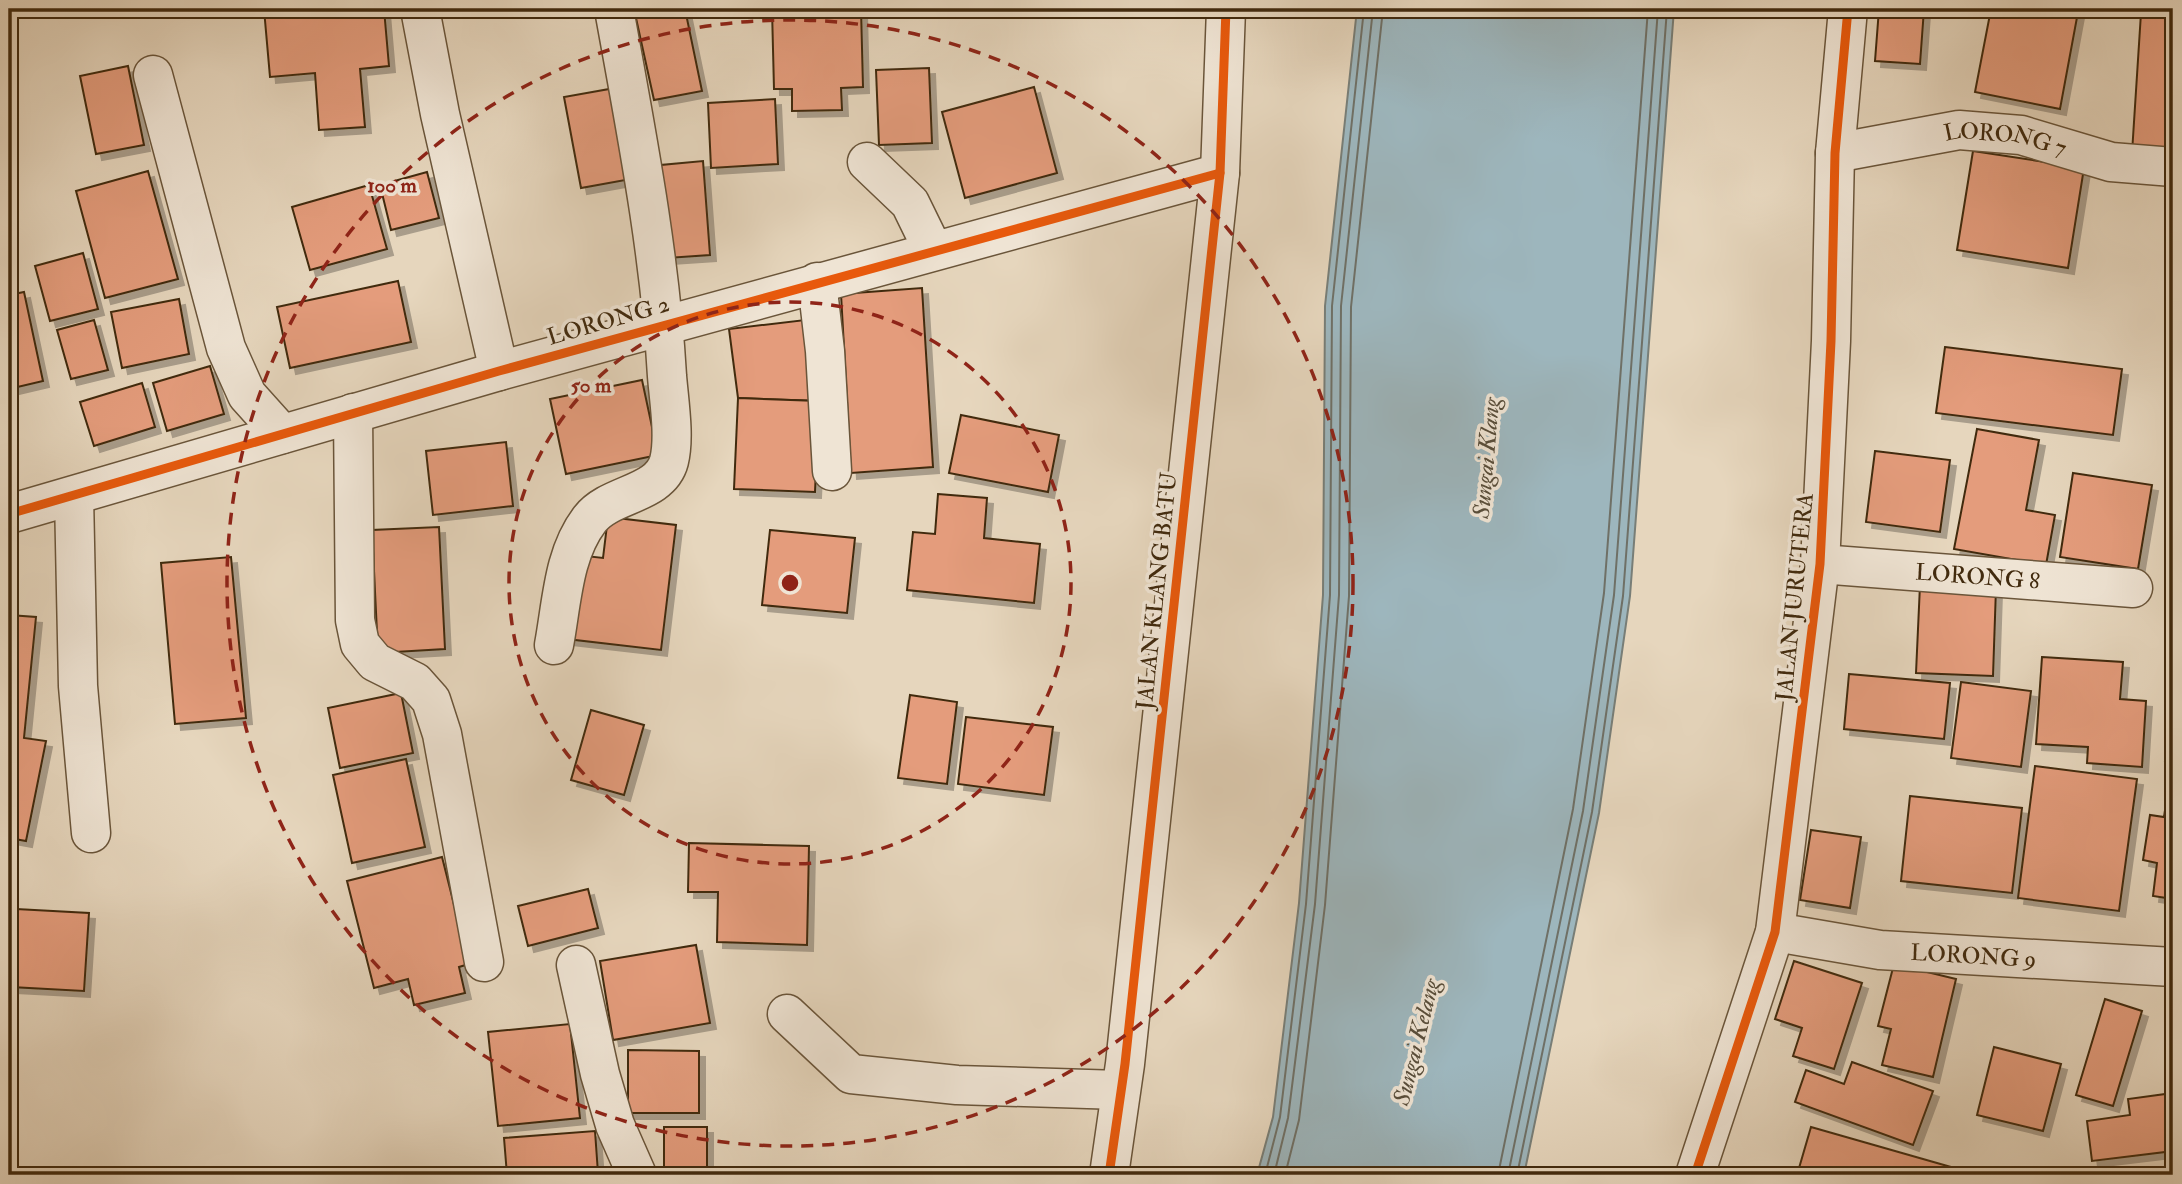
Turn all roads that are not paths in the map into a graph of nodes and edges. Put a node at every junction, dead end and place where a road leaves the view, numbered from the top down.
1 (420, 9) edge
2 (614, 9) edge
3 (1227, 9) edge
4 (1848, 9) edge
5 (153, 75) dead end
6 (1835, 153) junction
7 (867, 162) dead end
8 (2173, 167) edge
9 (1220, 173) junction
10 (933, 250) junction
11 (817, 282) junction
12 (664, 325) junction
13 (499, 370) junction
14 (353, 413) junction
15 (282, 434) junction
16 (832, 471) dead end
17 (74, 496) junction
18 (9, 514) edge
19 (1820, 564) junction
20 (2133, 588) dead end
21 (554, 645) dead end
22 (91, 833) dead end
23 (1775, 932) junction
24 (484, 962) dead end
25 (576, 965) dead end
26 (2173, 967) edge
27 (787, 1014) dead end
28 (1120, 1090) junction
29 (637, 1175) edge
30 (1109, 1175) edge
31 (1695, 1175) edge

1 - 13 street
2 - 12 street
3 - 9 street, JALAN KLANG BATU
4 - 6 street, JALAN JURUTERA
5 - 15 street
6 - 8 street, LORONG 7
6 - 19 street, JALAN JURUTERA
7 - 10 street
9 - 10 street, LORONG 2
9 - 28 street, JALAN KLANG BATU
10 - 11 street, LORONG 2
11 - 12 street, LORONG 2
11 - 16 street
12 - 13 street, LORONG 2
12 - 21 street
13 - 14 street, LORONG 2
14 - 15 street, LORONG 2
14 - 24 street
15 - 17 street, LORONG 2
17 - 18 street, LORONG 2
17 - 22 street
19 - 20 street, LORONG 8
19 - 23 street, JALAN JURUTERA
23 - 26 street, LORONG 9
23 - 31 street, JALAN JURUTERA
25 - 29 street
27 - 28 street
28 - 30 street, JALAN KLANG BATU

